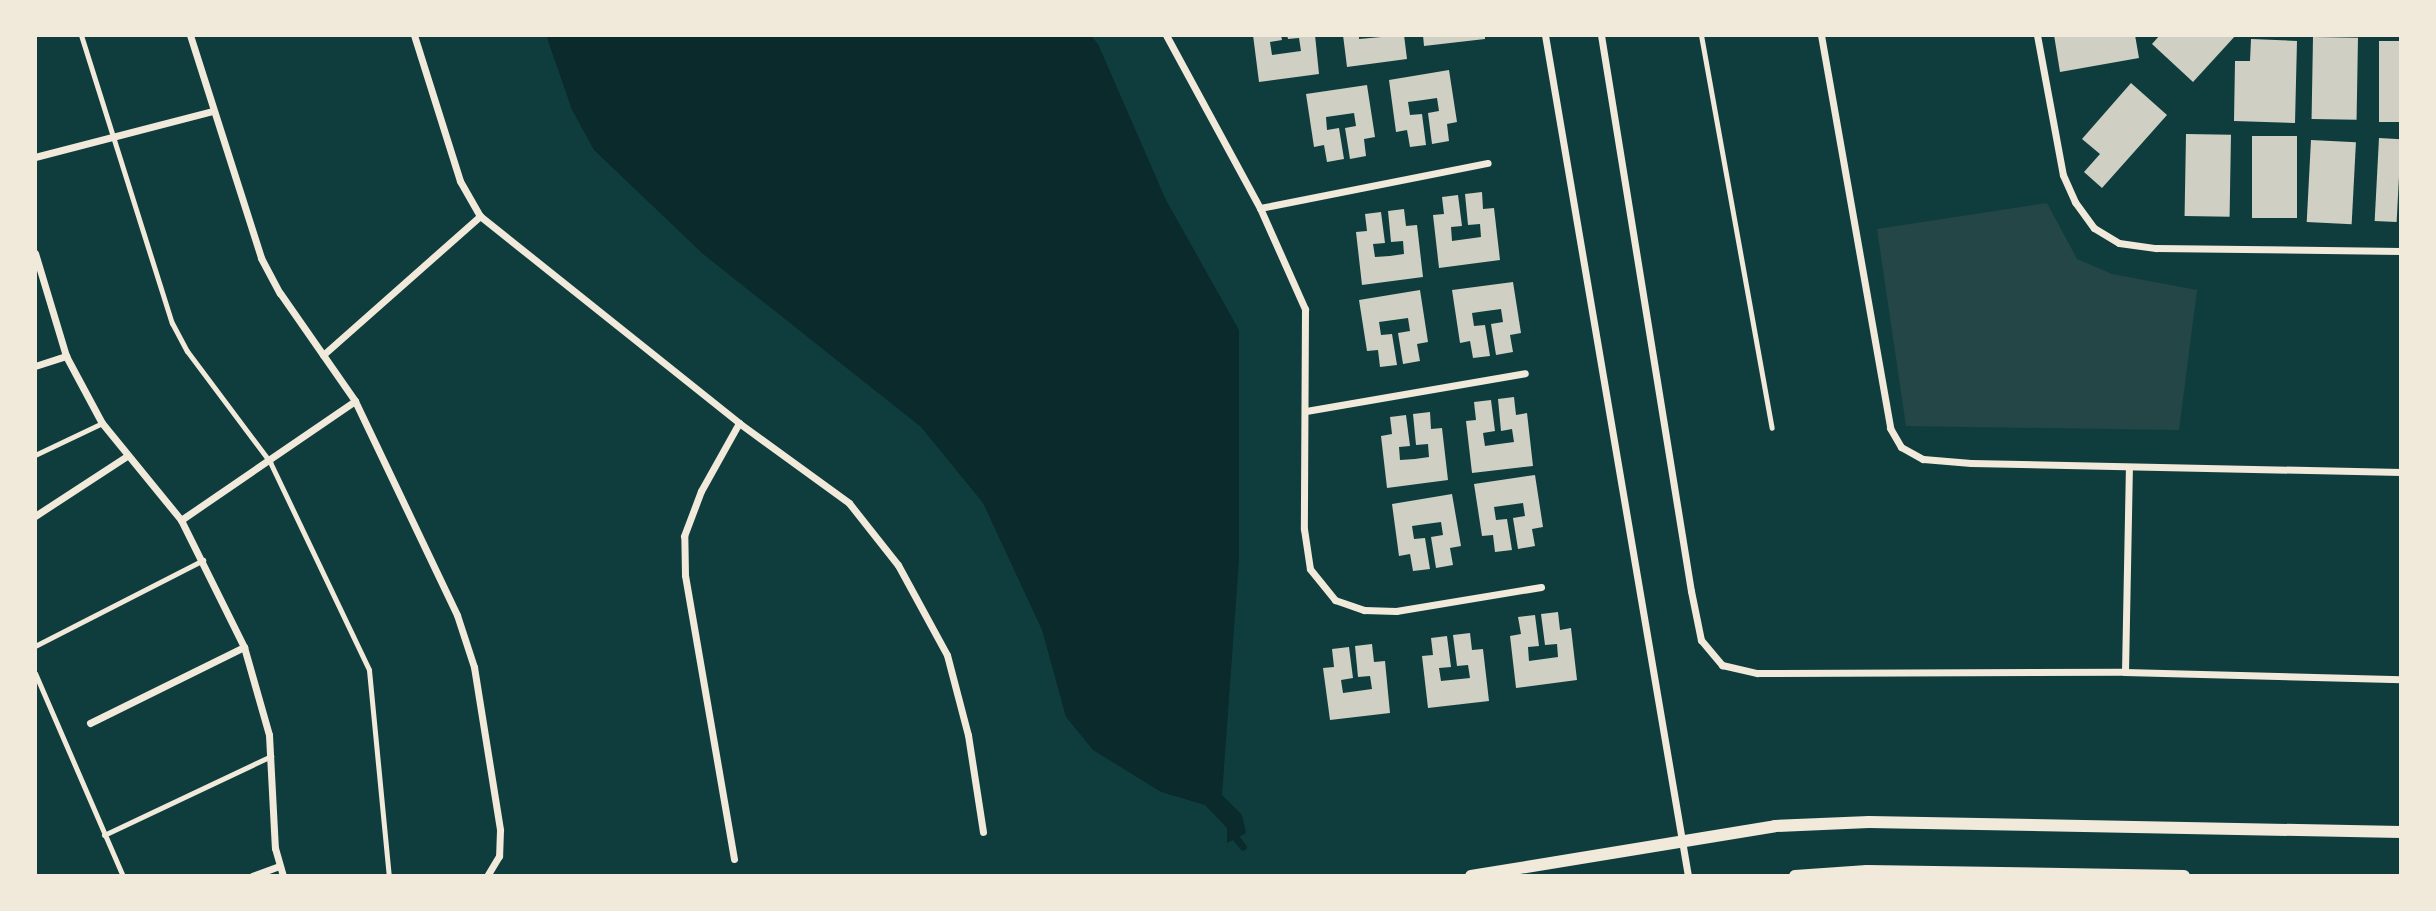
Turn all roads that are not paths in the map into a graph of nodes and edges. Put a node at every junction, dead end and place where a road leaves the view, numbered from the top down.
1 (81, 35) edge
2 (190, 35) edge
3 (414, 35) edge
4 (1166, 35) edge
5 (1545, 35) edge
6 (1601, 35) edge
7 (1701, 35) edge
8 (1821, 35) edge
9 (2037, 35) edge
10 (213, 111) junction
11 (111, 139) junction
12 (35, 157) edge
13 (1489, 163) dead end
14 (1260, 208) junction
15 (480, 216) junction
16 (2401, 251) edge
17 (36, 259) edge
18 (323, 355) junction
19 (66, 356) junction
20 (35, 366) edge
21 (1525, 373) dead end
22 (355, 401) junction
23 (1306, 411) junction
24 (739, 423) junction
25 (102, 424) junction
26 (1772, 428) dead end
27 (35, 455) edge
28 (127, 456) junction
29 (270, 461) junction
30 (2129, 467) junction
31 (2401, 472) edge
32 (35, 516) edge
33 (181, 520) junction
34 (204, 559) junction
35 (1541, 587) dead end
36 (35, 646) edge
37 (244, 647) junction
38 (2125, 672) junction
39 (35, 673) edge
40 (2401, 679) edge
41 (90, 723) dead end
42 (271, 756) junction
43 (983, 832) dead end
44 (2401, 832) edge
45 (104, 835) junction
46 (1682, 841) junction
47 (734, 859) dead end
48 (279, 866) junction
49 (123, 876) edge
50 (252, 876) edge
51 (283, 876) edge
52 (389, 876) edge
53 (487, 876) edge
54 (1471, 876) edge
55 (1688, 876) edge
56 (1795, 876) edge
57 (2183, 876) edge

1 - 11 lane
2 - 10 street
3 - 15 street
4 - 14 street
5 - 46 street
6 - 38 street
7 - 26 lane
8 - 30 street
9 - 16 street
10 - 11 street
10 - 18 street
11 - 12 street
11 - 29 lane
13 - 14 street
14 - 23 street
15 - 18 street
15 - 24 street
17 - 19 street
18 - 22 street
19 - 20 street
19 - 25 street
21 - 23 street
22 - 29 street
22 - 53 street
23 - 35 street
24 - 43 street
24 - 47 street
25 - 27 lane
25 - 28 street
28 - 32 street
28 - 33 street
29 - 33 street
29 - 52 lane
30 - 31 street
30 - 38 street
33 - 34 street
34 - 36 lane
34 - 37 street
37 - 41 street
37 - 42 street
38 - 40 street
39 - 45 lane
42 - 45 lane
42 - 48 street
44 - 46 street
45 - 49 lane
46 - 54 street
46 - 55 street
48 - 50 street
48 - 51 street
56 - 57 street

